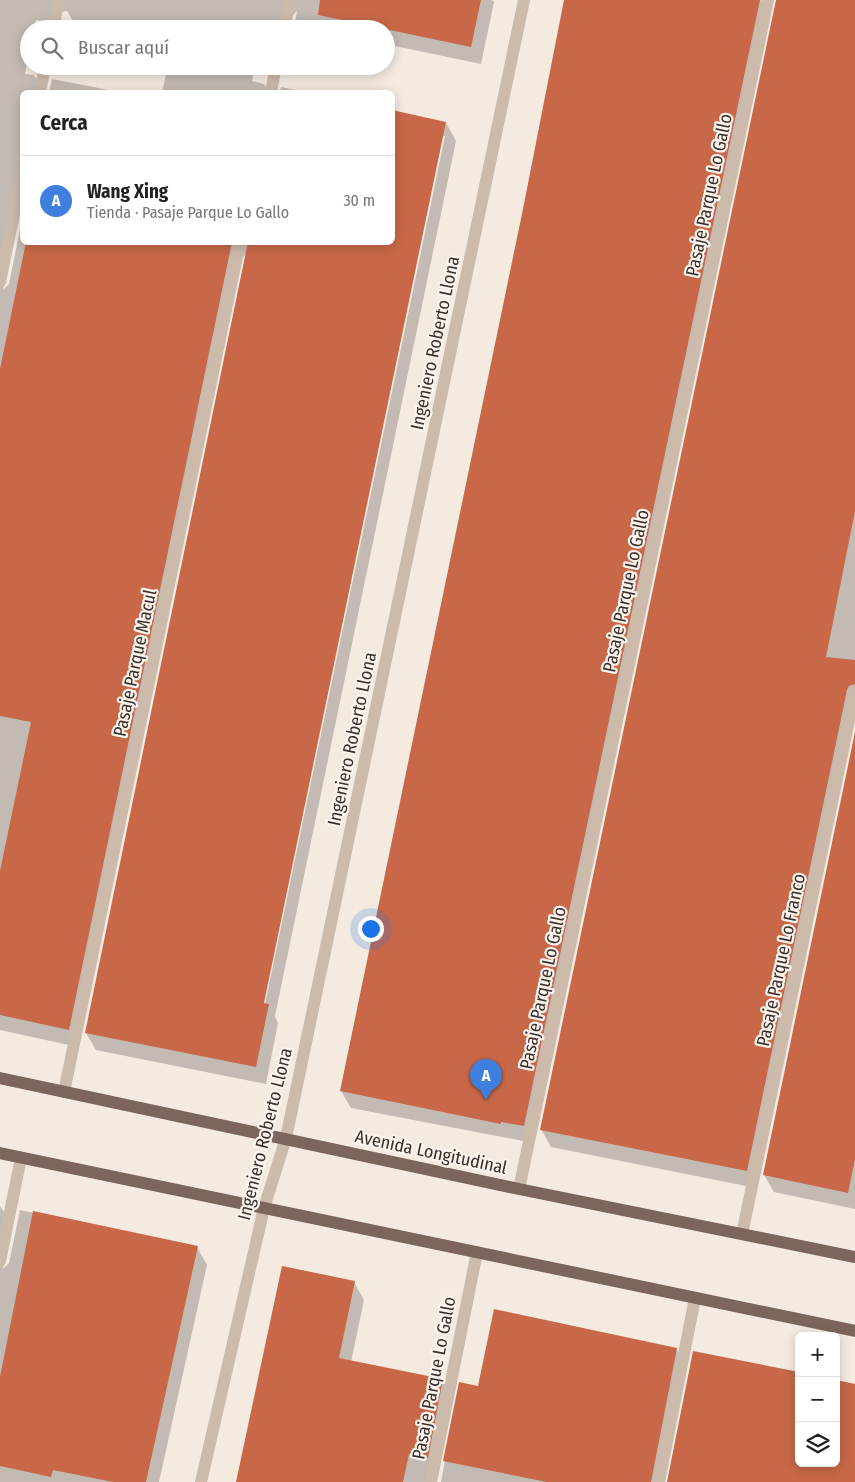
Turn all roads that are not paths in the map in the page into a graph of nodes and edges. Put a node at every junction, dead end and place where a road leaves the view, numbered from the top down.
1 (60, 0) edge
2 (290, 0) edge
3 (524, 0) edge
4 (768, 0) edge
5 (55, 20) edge
6 (286, 20) edge
7 (44, 75) edge
8 (274, 75) edge
9 (40, 90) edge
10 (271, 90) edge
11 (20, 185) edge
12 (239, 245) edge
13 (0, 282) edge
14 (855, 692) edge
15 (0, 1078) edge
16 (64, 1092) junction
17 (286, 1138) junction
18 (0, 1153) edge
19 (21, 1158) junction
20 (519, 1189) junction
21 (264, 1208) junction
22 (742, 1234) junction
23 (477, 1252) junction
24 (855, 1257) edge
25 (0, 1261) edge
26 (695, 1298) junction
27 (855, 1331) edge
28 (201, 1482) edge
29 (431, 1482) edge
30 (659, 1482) edge

1 - 5 street
2 - 6 street
3 - 17 street, Ingeniero Roberto Llona
4 - 20 street, Pasaje Parque Lo Gallo
7 - 9 street
8 - 10 street
11 - 13 street
12 - 16 street, Pasaje Parque Macul
14 - 22 street, Pasaje Parque Lo Franco
15 - 16 main road, Avenida Longitudinal
16 - 17 main road, Avenida Longitudinal
17 - 20 main road, Avenida Longitudinal
17 - 21 street, Ingeniero Roberto Llona
18 - 19 main road
19 - 21 main road
19 - 25 street
20 - 22 main road, Avenida Longitudinal
21 - 23 main road
21 - 28 street, Ingeniero Roberto Llona
22 - 24 main road, Avenida Longitudinal
23 - 26 main road
23 - 29 street, Pasaje Parque Lo Gallo
26 - 27 main road
26 - 30 street

